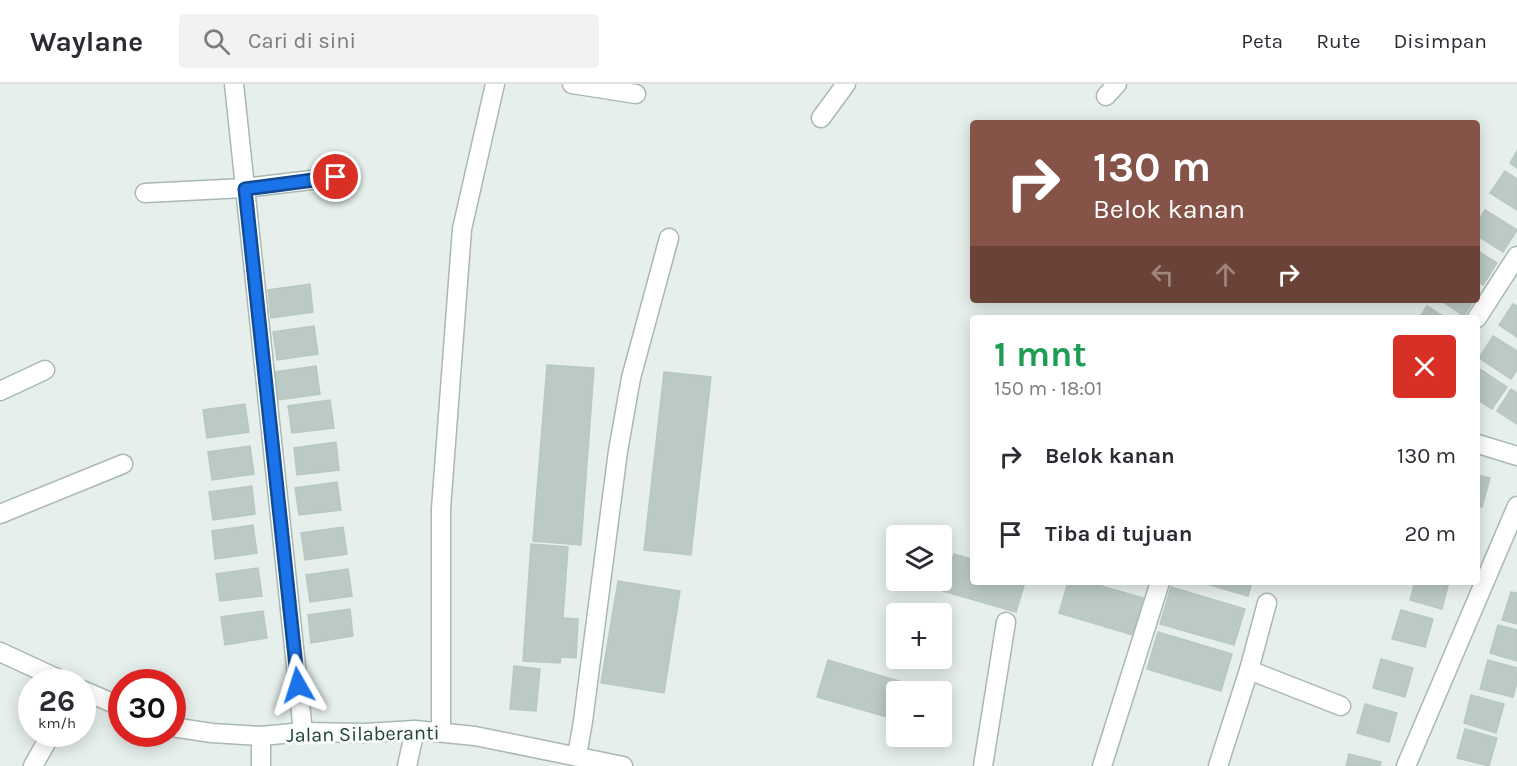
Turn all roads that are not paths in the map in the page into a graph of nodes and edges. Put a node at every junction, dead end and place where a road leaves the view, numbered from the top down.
1 (234, 84) edge
2 (495, 84) edge
3 (572, 84) edge
4 (846, 84) edge
5 (636, 94) dead end
6 (821, 118) dead end
7 (336, 177) dead end
8 (245, 189) junction
9 (145, 193) dead end
10 (669, 238) dead end
11 (1517, 256) edge
12 (1480, 315) edge
13 (45, 370) dead end
14 (0, 391) edge
15 (1480, 445) edge
16 (1517, 456) edge
17 (123, 464) dead end
18 (1517, 506) edge
19 (0, 514) edge
20 (1159, 585) edge
21 (1267, 603) dead end
22 (1006, 622) dead end
23 (0, 652) edge
24 (37, 669) edge
25 (1249, 670) junction
26 (1341, 706) dead end
27 (186, 729) edge
28 (415, 730) junction
29 (303, 732) junction
30 (441, 732) junction
31 (261, 736) junction
32 (44, 747) edge
33 (577, 756) junction
34 (33, 766) edge
35 (261, 766) edge
36 (407, 766) edge
37 (623, 766) edge
38 (982, 766) edge
39 (1102, 766) edge
40 (1218, 766) edge
41 (1406, 766) edge

1 - 8 street
2 - 30 street
3 - 5 street
4 - 6 street
7 - 8 street
8 - 9 street
8 - 29 street
10 - 33 street
11 - 12 street
13 - 14 street
15 - 16 street
17 - 19 street
18 - 41 street
20 - 39 street
21 - 25 street
22 - 38 street
23 - 24 street
25 - 26 street
25 - 40 street
27 - 31 street, Jalan Silaberanti
28 - 29 street, Jalan Silaberanti
28 - 30 street, Jalan Silaberanti
28 - 36 street
29 - 31 street, Jalan Silaberanti
30 - 33 street, Jalan Silaberanti
31 - 35 street
32 - 34 street
33 - 37 street, Jalan Silaberanti

